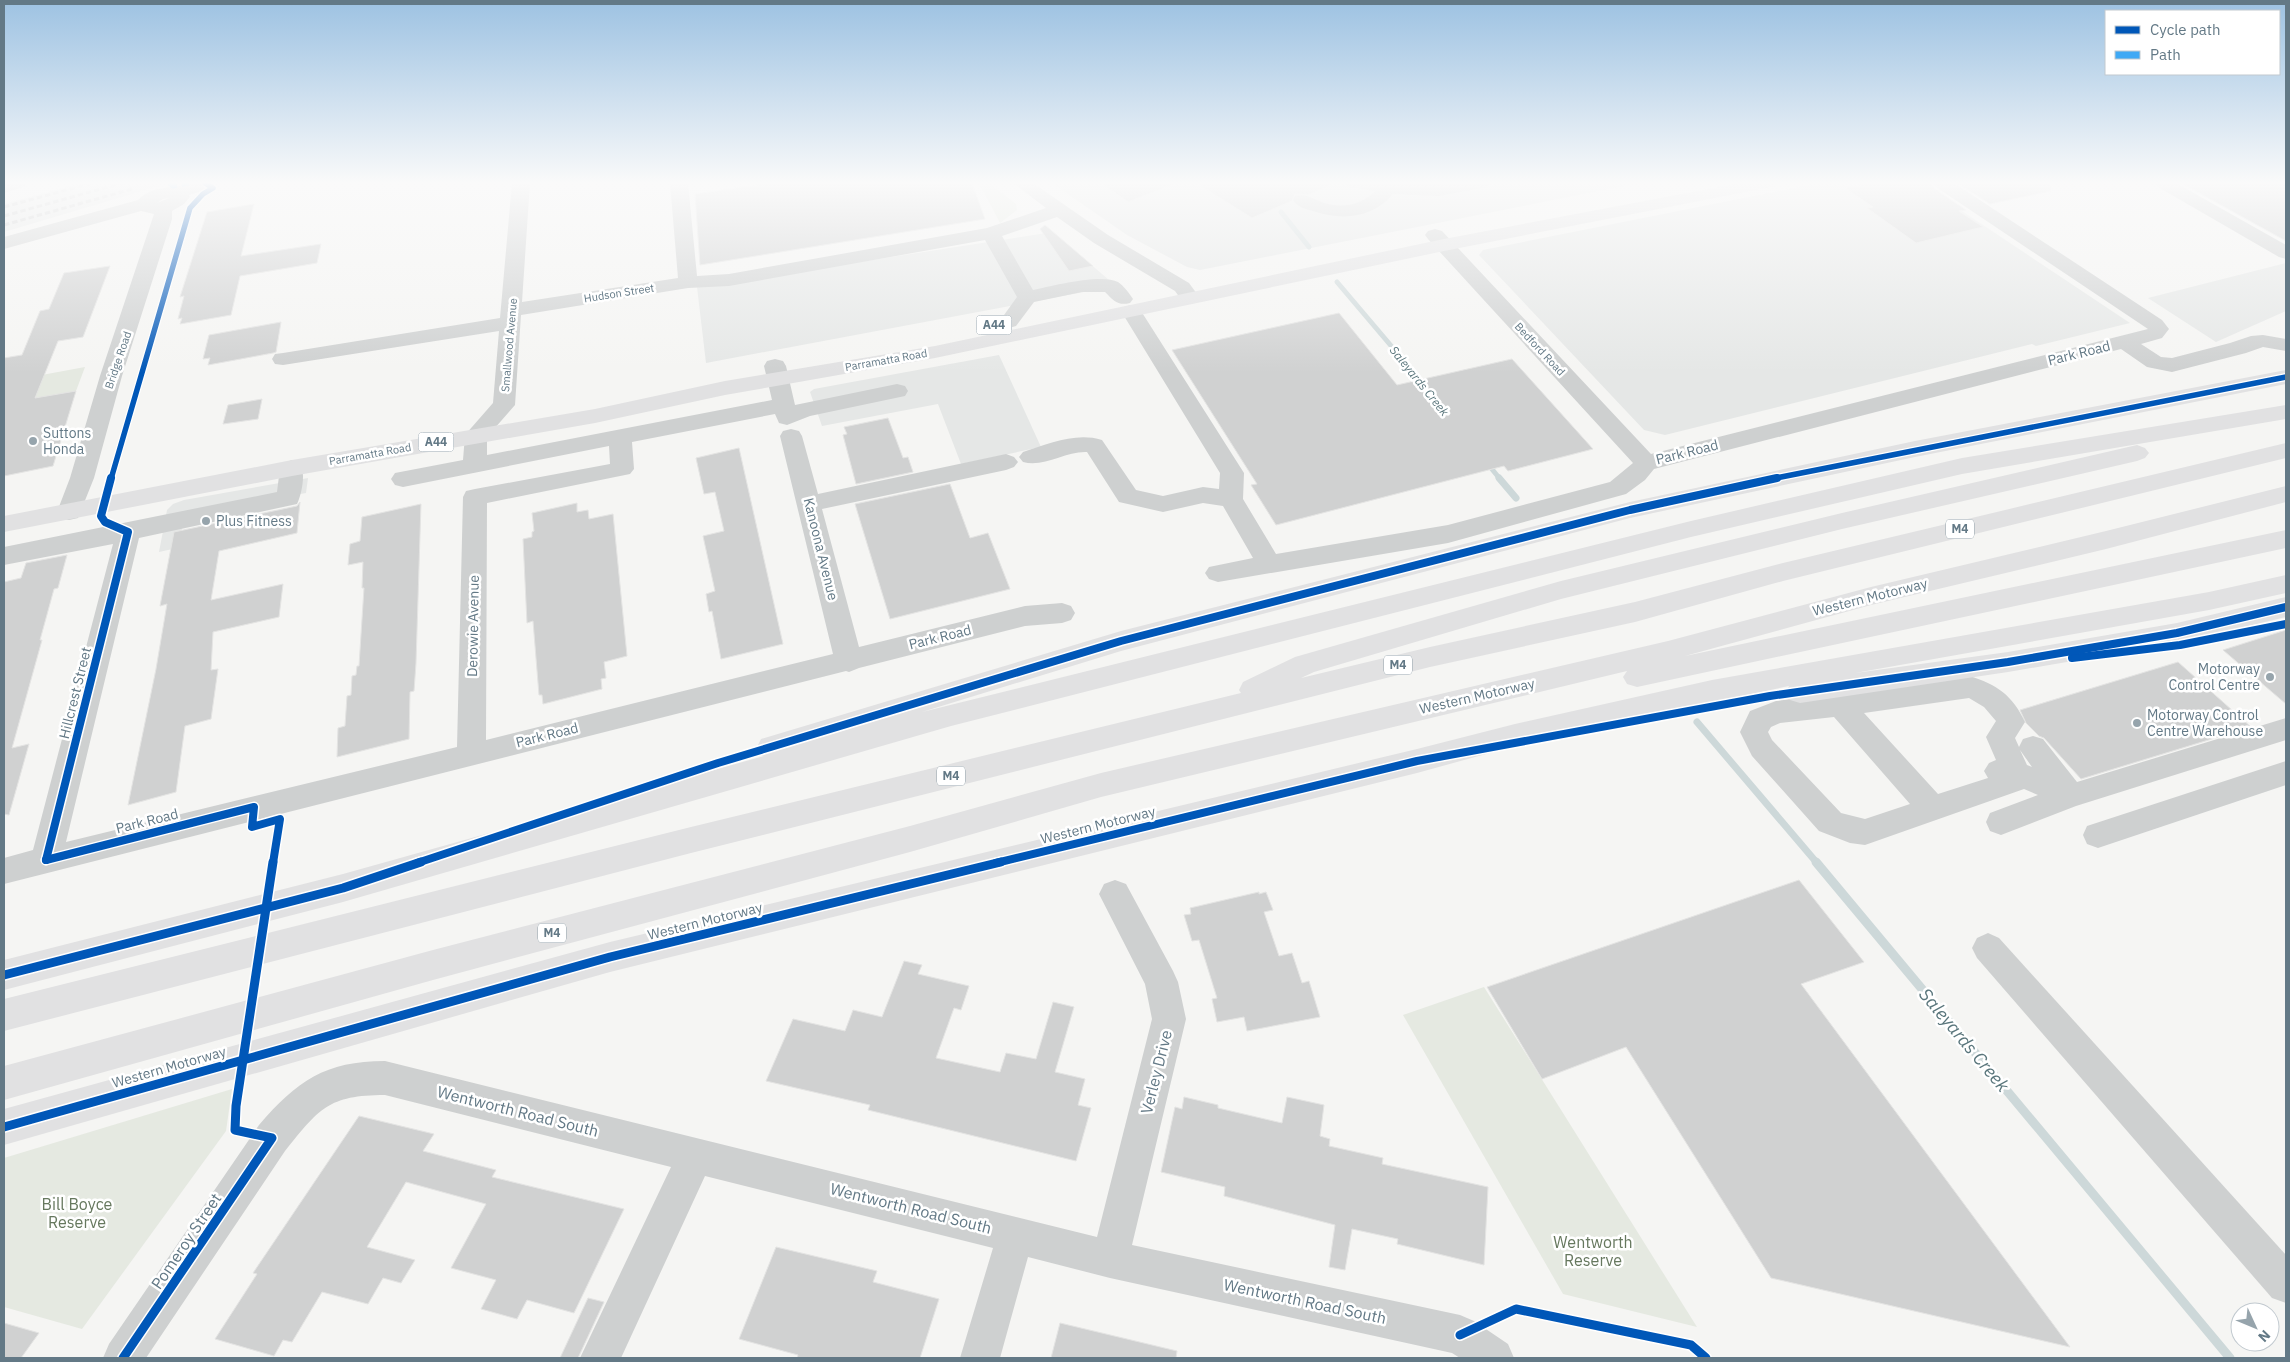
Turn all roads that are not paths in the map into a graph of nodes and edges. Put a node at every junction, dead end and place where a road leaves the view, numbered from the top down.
1 (154, 247) edge
2 (516, 247) edge
3 (685, 247) edge
4 (915, 247) edge
5 (999, 247) edge
6 (1114, 247) edge
7 (1409, 247) edge
8 (1446, 247) edge
9 (2039, 247) edge
10 (2275, 247) edge
11 (2286, 253) edge
12 (1141, 263) junction
13 (688, 282) junction
14 (1186, 293) junction
15 (1027, 297) junction
16 (1122, 299) junction
17 (511, 316) junction
18 (1009, 322) junction
19 (2124, 342) junction
20 (2286, 345) edge
21 (283, 359) dead end
22 (776, 373) junction
23 (2286, 377) edge
24 (897, 392) dead end
25 (2286, 408) edge
26 (2286, 412) edge
27 (494, 415) junction
28 (787, 420) junction
29 (476, 435) junction
30 (620, 437) junction
31 (2286, 450) edge
32 (1031, 457) dead end
33 (1006, 462) dead end
34 (1646, 463) junction
35 (475, 465) junction
36 (292, 468) junction
37 (403, 479) dead end
38 (475, 492) junction
39 (2286, 494) edge
40 (1231, 499) junction
41 (73, 501) junction
42 (809, 504) junction
43 (4, 505) edge
44 (4, 524) edge
45 (1514, 528) junction
46 (128, 532) junction
47 (2286, 539) edge
48 (4, 556) edge
49 (1270, 565) junction
50 (1218, 573) dead end
51 (2286, 584) edge
52 (2286, 607) edge
53 (1062, 612) dead end
54 (1675, 659) junction
55 (849, 662) junction
56 (1710, 699) junction
57 (1840, 705) junction
58 (1210, 712) junction
59 (2286, 730) edge
60 (2033, 747) dead end
61 (471, 755) junction
62 (2006, 772) junction
63 (2286, 773) edge
64 (2070, 796) junction
65 (1933, 809) junction
66 (2001, 822) dead end
67 (2098, 835) dead end
68 (46, 860) junction
69 (4, 871) edge
70 (343, 888) junction
71 (1115, 894) dead end
72 (1988, 948) dead end
73 (4, 975) edge
74 (4, 1015) edge
75 (4, 1083) edge
76 (325, 1087) joint
77 (4, 1127) edge
78 (696, 1155) junction
79 (1016, 1234) junction
80 (1110, 1259) junction
81 (2286, 1284) edge
82 (123, 1358) edge
83 (600, 1358) edge
84 (980, 1358) edge
85 (1493, 1358) edge

1 - 41 street, Bridge Road
2 - 17 street, Smallwood Avenue
3 - 13 street
4 - 13 street, Hudson Street
5 - 15 street
6 - 12 street
7 - 14 highway, Parramatta Road / A44
8 - 34 street, Bedford Road
9 - 19 street, Park Road
10 - 11 street
12 - 14 street
12 - 16 street
13 - 17 street, Hudson Street
14 - 16 highway, Parramatta Road / A44
15 - 16 street
15 - 18 street
16 - 18 highway, Parramatta Road / A44
16 - 22 highway, Parramatta Road / A44
16 - 40 street
17 - 21 street, Hudson Street
17 - 27 street, Smallwood Avenue
18 - 22 highway, Parramatta Road / A44
19 - 20 street
19 - 34 street, Park Road
22 - 27 highway, Parramatta Road / A44
22 - 28 street, Kanoona Avenue
22 - 29 highway, Parramatta Road / A44
23 - 45 highway
24 - 28 street
25 - 58 highway
26 - 70 highway
27 - 29 street, Smallwood Avenue
27 - 41 highway, Parramatta Road / A44
28 - 30 street
28 - 42 street, Kanoona Avenue
29 - 35 street, Derowie Avenue
29 - 36 highway, Parramatta Road / A44
30 - 35 street
30 - 38 street
31 - 58 highway, M4
32 - 40 street
33 - 42 street
34 - 45 street, Park Road
35 - 37 street
35 - 38 street, Derowie Avenue
36 - 41 highway, Parramatta Road / A44
36 - 46 street
38 - 61 street, Derowie Avenue
39 - 54 highway, Western Motorway
40 - 49 street
41 - 43 highway, Parramatta Road / A44
41 - 44 highway, Parramatta Road / A44
42 - 55 street, Kanoona Avenue
45 - 49 street, Park Road
45 - 70 highway
46 - 48 street
46 - 68 street, Hillcrest Street
47 - 54 highway
49 - 50 street, Park Road
51 - 56 highway
52 - 56 highway
53 - 55 street, Park Road
54 - 75 highway, Western Motorway / M4
55 - 61 street, Park Road
56 - 77 highway, Western Motorway
57 - 62 street
57 - 65 street
57 - 65 street
58 - 74 highway, M4
59 - 64 street
60 - 64 street
61 - 68 street, Park Road
62 - 64 street
62 - 65 street
63 - 67 street
64 - 66 street
68 - 69 street, Park Road
70 - 73 highway
71 - 80 street, Verley Drive
72 - 81 street
76 - 78 street, Wentworth Road South
76 - 82 street, Pomeroy Street
78 - 79 street, Wentworth Road South
78 - 83 street
79 - 80 street, Wentworth Road South
79 - 84 street
80 - 85 street, Wentworth Road South

